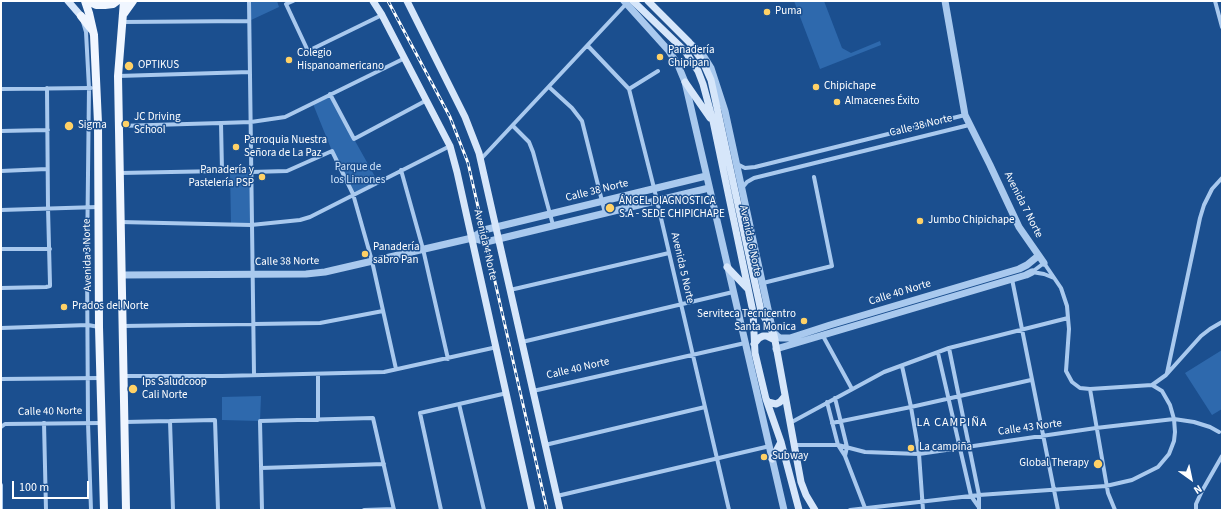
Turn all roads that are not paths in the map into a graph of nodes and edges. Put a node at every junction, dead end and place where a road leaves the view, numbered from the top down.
1 (68, 1) edge
2 (86, 1) edge
3 (117, 1) edge
4 (124, 1) edge
5 (133, 1) edge
6 (249, 1) edge
7 (293, 1) edge
8 (372, 1) edge
9 (407, 1) edge
10 (648, 1) edge
11 (945, 1) edge
12 (1216, 1) edge
13 (627, 2) edge
14 (382, 15) junction
15 (81, 16) junction
16 (122, 19) junction
17 (249, 21) junction
18 (1222, 27) edge
19 (93, 31) junction
20 (689, 42) junction
21 (588, 46) junction
22 (405, 58) junction
23 (658, 70) dead end
24 (250, 72) junction
25 (118, 76) junction
26 (684, 82) junction
27 (549, 87) junction
28 (47, 88) junction
29 (92, 88) junction
30 (1, 89) edge
31 (630, 89) junction
32 (330, 94) junction
33 (427, 100) junction
34 (965, 115) junction
35 (713, 121) junction
36 (251, 122) junction
37 (221, 124) junction
38 (969, 125) junction
39 (119, 126) junction
40 (513, 126) junction
41 (48, 130) junction
42 (1, 131) edge
43 (450, 146) junction
44 (831, 148) junction
45 (819, 151) junction
46 (832, 158) junction
47 (480, 160) junction
48 (821, 161) junction
49 (736, 163) junction
50 (48, 169) junction
51 (401, 170) junction
52 (1, 171) edge
53 (251, 172) junction
54 (120, 173) junction
55 (706, 176) junction
56 (814, 177) dead end
57 (1222, 178) edge
58 (654, 188) junction
59 (709, 188) junction
60 (742, 188) junction
61 (353, 194) junction
62 (656, 200) junction
63 (602, 201) junction
64 (87, 207) junction
65 (98, 207) junction
66 (48, 208) junction
67 (1, 210) edge
68 (605, 213) junction
69 (550, 214) junction
70 (120, 222) junction
71 (251, 225) junction
72 (553, 226) junction
73 (496, 227) junction
74 (472, 238) junction
75 (498, 239) junction
76 (1, 249) edge
77 (50, 249) junction
78 (423, 249) junction
79 (669, 253) junction
80 (1038, 256) junction
81 (372, 261) junction
82 (1044, 262) junction
83 (727, 267) junction
84 (1032, 272) junction
85 (252, 273) junction
86 (122, 275) junction
87 (1012, 279) junction
88 (1056, 279) junction
89 (763, 283) junction
90 (1, 288) edge
91 (748, 289) junction
92 (510, 290) junction
93 (733, 292) junction
94 (681, 305) junction
95 (383, 311) junction
96 (1068, 318) junction
97 (1222, 322) edge
98 (253, 324) junction
99 (88, 326) junction
100 (122, 326) junction
101 (772, 326) junction
102 (99, 327) junction
103 (1, 328) edge
104 (1021, 329) junction
105 (823, 336) junction
106 (774, 338) junction
107 (522, 342) junction
108 (745, 344) junction
109 (754, 344) junction
110 (497, 347) junction
111 (949, 348) junction
112 (776, 349) junction
113 (938, 353) junction
114 (693, 355) junction
115 (448, 359) junction
116 (902, 366) junction
117 (396, 370) junction
118 (1168, 373) junction
119 (254, 374) junction
120 (318, 374) junction
121 (124, 376) junction
122 (88, 378) junction
123 (101, 378) junction
124 (1, 379) edge
125 (1031, 380) junction
126 (1152, 385) junction
127 (852, 389) junction
128 (1090, 389) junction
129 (533, 391) junction
130 (507, 393) junction
131 (785, 396) junction
132 (959, 396) junction
133 (835, 398) junction
134 (948, 398) junction
135 (766, 399) junction
136 (827, 402) junction
137 (459, 404) junction
138 (705, 407) junction
139 (911, 407) junction
140 (1174, 419) junction
141 (318, 420) junction
142 (170, 421) junction
143 (88, 422) junction
144 (125, 422) junction
145 (841, 422) junction
146 (44, 423) junction
147 (102, 423) junction
148 (789, 423) junction
149 (832, 423) junction
150 (1, 427) edge
151 (1096, 428) junction
152 (1219, 432) dead end
153 (1043, 436) junction
154 (781, 442) junction
155 (794, 444) junction
156 (545, 445) junction
157 (838, 445) junction
158 (770, 446) junction
159 (970, 446) junction
160 (847, 447) junction
161 (960, 448) junction
162 (919, 454) junction
163 (845, 456) junction
164 (1222, 456) edge
165 (717, 458) junction
166 (772, 459) junction
167 (384, 464) junction
168 (261, 468) junction
169 (1, 485) edge
170 (1106, 486) junction
171 (1054, 490) junction
172 (979, 495) junction
173 (557, 496) junction
174 (970, 496) junction
175 (808, 501) junction
176 (923, 502) junction
177 (865, 508) junction
178 (978, 508) edge
179 (394, 509) edge
180 (1, 510) edge
181 (46, 510) edge
182 (91, 510) edge
183 (104, 510) edge
184 (126, 510) edge
185 (173, 510) edge
186 (218, 510) edge
187 (262, 510) edge
188 (364, 510) edge
189 (441, 510) edge
190 (484, 510) edge
191 (532, 510) edge
192 (560, 510) edge
193 (728, 510) edge
194 (784, 510) edge
195 (799, 510) edge
196 (811, 510) edge
197 (815, 510) edge
198 (850, 510) edge
199 (923, 510) edge
200 (1058, 510) edge
201 (1115, 510) edge
202 (1196, 510) edge

1 - 15 main road
2 - 3 main road
2 - 19 main road, Avenida 3 Norte
4 - 16 main road
5 - 16 main road
6 - 17 street
7 - 14 street
8 - 14 main road, Avenida 4 Norte
9 - 47 main road, Avenida 4 Norte
10 - 20 main road, Avenida 6 Norte
11 - 34 street, Avenida 7 Norte
12 - 18 street
13 - 21 street
13 - 26 street
13 - 35 main road, Avenida 6 Norte
14 - 22 main road, Avenida 4 Norte
15 - 19 main road
15 - 29 street, Avenida 3 Norte
16 - 17 street
16 - 25 main road
17 - 24 street
19 - 29 main road, Avenida 3 Norte
20 - 49 street, Avenida 6 Norte
20 - 106 main road, Avenida 6 Norte
21 - 27 street
21 - 31 street
22 - 32 street
22 - 33 main road, Avenida 4 Norte
23 - 31 street
24 - 25 street
24 - 36 street
25 - 39 main road
26 - 35 main road
26 - 55 street
27 - 40 street
27 - 63 street
28 - 29 street
28 - 30 street
28 - 41 street
29 - 64 street, Avenida 3 Norte
29 - 65 main road, Avenida 3 Norte
31 - 58 street, Avenida 5 Norte
32 - 33 street
32 - 36 street
33 - 43 main road, Avenida 4 Norte
34 - 38 street, Avenida 7 Norte
34 - 44 street, Calle 38 Norte
35 - 91 main road, Avenida 6 Norte
36 - 37 street
36 - 53 street
37 - 39 street
37 - 54 street
38 - 46 street, Calle 38 Norte
38 - 80 street, Avenida 7 Norte
39 - 54 main road
40 - 47 street
40 - 69 street
41 - 42 street
41 - 50 street
43 - 51 street
43 - 74 main road, Avenida 4 Norte
44 - 45 street, Calle 38 Norte
44 - 46 street
45 - 48 street
45 - 49 street, Calle 38 Norte
46 - 48 street, Calle 38 Norte
47 - 73 main road, Avenida 4 Norte
48 - 60 street, Calle 38 Norte
49 - 60 street, Avenida 6 Norte
50 - 52 street
50 - 66 street
51 - 61 street
51 - 78 street
53 - 61 street
53 - 71 street
54 - 70 main road
55 - 58 street, Calle 38 Norte
55 - 59 street
56 - 89 street
57 - 118 street
58 - 62 street, Avenida 5 Norte
58 - 63 street, Calle 38 Norte
59 - 62 street, Calle 38 Norte
59 - 83 street
60 - 89 street, Avenida 6 Norte
61 - 71 street
61 - 81 street
62 - 68 street, Calle 38 Norte
62 - 79 street, Avenida 5 Norte
63 - 68 street
63 - 69 street, Calle 38 Norte
64 - 65 street
64 - 66 street
64 - 99 street, Avenida 3 Norte
65 - 102 main road, Avenida 3 Norte
66 - 67 street
66 - 77 street
68 - 72 street, Calle 38 Norte
69 - 72 street
69 - 73 street, Calle 38 Norte
70 - 71 street
70 - 86 main road
71 - 85 street
72 - 75 street, Calle 38 Norte
73 - 74 street, Calle 38 Norte
73 - 75 main road, Avenida 4 Norte
74 - 75 street, Calle 38 Norte
74 - 78 street, Calle 38 Norte
74 - 110 main road, Avenida 4 Norte
75 - 92 main road, Avenida 4 Norte
76 - 77 street
77 - 90 street
78 - 81 street, Calle 38 Norte
78 - 115 street
79 - 92 street
79 - 94 street, Avenida 5 Norte
80 - 82 street, Avenida 7 Norte
80 - 101 street, Calle 40 Norte
81 - 85 street, Calle 38 Norte
81 - 95 street
82 - 84 street, Calle 40 Norte
82 - 88 street, Avenida 7 Norte
83 - 91 main road
83 - 93 street
84 - 87 street, Calle 40 Norte
84 - 88 street
85 - 86 street, Calle 38 Norte
85 - 98 street
86 - 100 main road
87 - 104 street
87 - 105 street, Calle 40 Norte
88 - 96 street, Avenida 7 Norte
89 - 101 street, Avenida 6 Norte
91 - 109 main road, Avenida 6 Norte
92 - 107 main road, Avenida 4 Norte
93 - 94 street
93 - 108 street
94 - 107 street
94 - 114 street, Avenida 5 Norte
95 - 98 street
95 - 117 street
96 - 104 street
96 - 128 street, Avenida 7 Norte
97 - 118 street
98 - 100 street
98 - 119 street
99 - 102 street
99 - 103 street
99 - 122 street, Avenida 3 Norte
100 - 121 main road
101 - 106 street, Avenida 6 Norte
102 - 123 main road, Avenida 3 Norte
104 - 111 street
104 - 125 street
105 - 112 street, Calle 40 Norte
105 - 127 street
106 - 109 main road
106 - 112 main road, Avenida 6 Norte
107 - 129 main road, Avenida 4 Norte
108 - 114 street, Calle 40 Norte
108 - 158 street
109 - 135 main road, Avenida 6 Norte
110 - 115 street
110 - 130 main road, Avenida 4 Norte
111 - 113 street
111 - 132 street
112 - 131 main road, Avenida 6 Norte
113 - 116 street
113 - 134 street
114 - 129 street, Calle 40 Norte
114 - 138 street, Avenida 5 Norte
115 - 117 street
116 - 127 street
116 - 139 street
117 - 120 street
118 - 126 street
119 - 120 street
119 - 121 street
120 - 141 street
121 - 144 main road
122 - 123 street
122 - 124 street
122 - 143 street, Avenida 3 Norte
123 - 147 main road, Avenida 3 Norte
125 - 132 street
125 - 153 street
126 - 128 street, Avenida 7 Norte
126 - 140 street
127 - 133 street
128 - 151 street
129 - 156 main road, Avenida 4 Norte
130 - 137 street
130 - 191 main road, Avenida 4 Norte
131 - 135 main road
131 - 148 main road, Avenida 6 Norte
132 - 134 street
132 - 159 street
133 - 136 street
133 - 145 street
134 - 139 street
134 - 161 street
135 - 154 main road, Avenida 6 Norte
136 - 148 street
136 - 149 street
137 - 189 street
137 - 190 street
138 - 156 street
138 - 165 street, Avenida 5 Norte
139 - 145 street
139 - 162 street
140 - 151 street, Calle 43 Norte
140 - 152 street, Calle 43 Norte
140 - 170 street
141 - 167 street
141 - 168 street
142 - 144 street
142 - 185 street
142 - 186 street
143 - 146 street, Calle 40 Norte
143 - 147 street, Calle 40 Norte
143 - 182 street, Avenida 3 Norte
144 - 184 main road
145 - 149 street
145 - 160 street
146 - 150 street, Calle 40 Norte
146 - 181 street
147 - 183 main road, Avenida 3 Norte
148 - 155 main road, Avenida 6 Norte
149 - 157 street
151 - 153 street, Calle 43 Norte
151 - 170 street
153 - 159 street, Calle 43 Norte
153 - 171 street
154 - 166 main road
154 - 195 main road, Avenida 6 Norte
155 - 157 street, Calle 43 Norte
155 - 175 main road, Avenida 6 Norte
156 - 173 main road, Avenida 4 Norte
157 - 160 street, Calle 43 Norte
157 - 163 street
158 - 165 street
158 - 166 street
159 - 161 street, Calle 43 Norte
159 - 172 street
160 - 162 street, Calle 43 Norte
160 - 163 street
161 - 162 street, Calle 43 Norte
161 - 174 street
162 - 176 street
163 - 177 street
164 - 202 street
165 - 173 street
165 - 193 street, Avenida 5 Norte
166 - 194 street
167 - 168 street
167 - 179 street
168 - 187 street
169 - 180 street
170 - 171 street
170 - 201 street
171 - 172 street
171 - 200 street
172 - 174 street
172 - 178 street
173 - 192 main road, Avenida 4 Norte
174 - 176 street
174 - 178 street
175 - 196 main road
175 - 197 main road, Avenida 6 Norte
176 - 177 street
176 - 199 street
177 - 198 street
179 - 188 street

